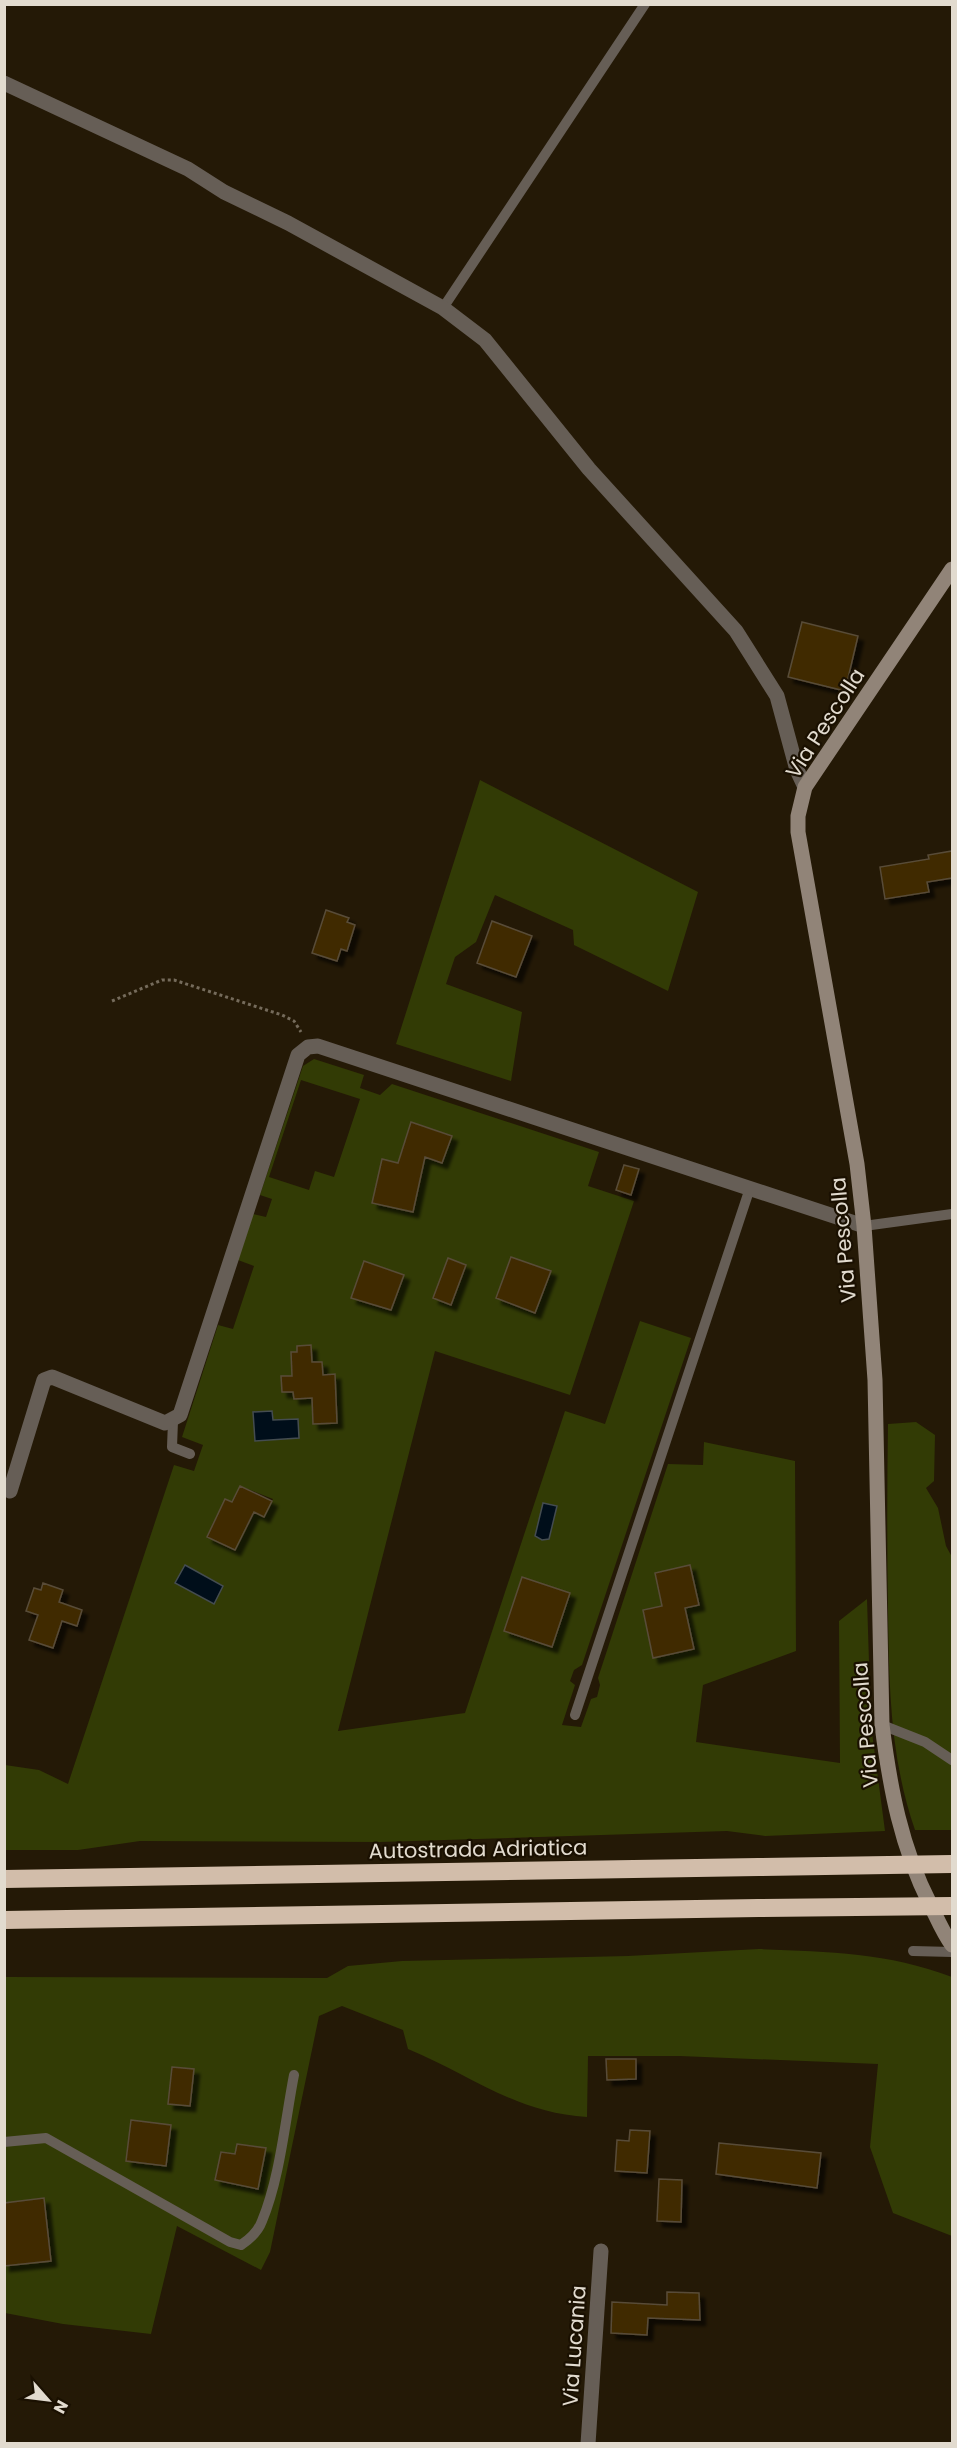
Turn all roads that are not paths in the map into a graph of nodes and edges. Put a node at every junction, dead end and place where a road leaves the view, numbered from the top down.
1 (645, 4) edge
2 (4, 83) edge
3 (443, 308) junction
4 (952, 569) edge
5 (805, 787) junction
6 (750, 1188) junction
7 (952, 1214) edge
8 (864, 1226) junction
9 (173, 1421) junction
10 (190, 1454) dead end
11 (10, 1491) dead end
12 (575, 1715) dead end
13 (882, 1725) junction
14 (952, 1760) edge
15 (952, 1864) edge
16 (4, 1879) edge
17 (952, 1906) edge
18 (4, 1920) edge
19 (952, 1945) edge
20 (913, 1951) dead end
21 (952, 1952) edge
22 (294, 2075) dead end
23 (4, 2142) edge
24 (602, 2251) dead end
25 (588, 2444) edge

1 - 3 lane
2 - 3 street
3 - 5 street
4 - 5 street, Via Pescolla
5 - 8 street, Via Pescolla
6 - 8 street
6 - 9 street
6 - 12 lane
7 - 8 lane
8 - 13 street, Via Pescolla
9 - 10 lane
9 - 11 street
13 - 14 lane
13 - 19 street, Via Pescolla
15 - 16 highway, Autostrada Adriatica, bridge
17 - 18 highway, bridge
20 - 21 lane
22 - 23 lane
24 - 25 street, Via Lucania

